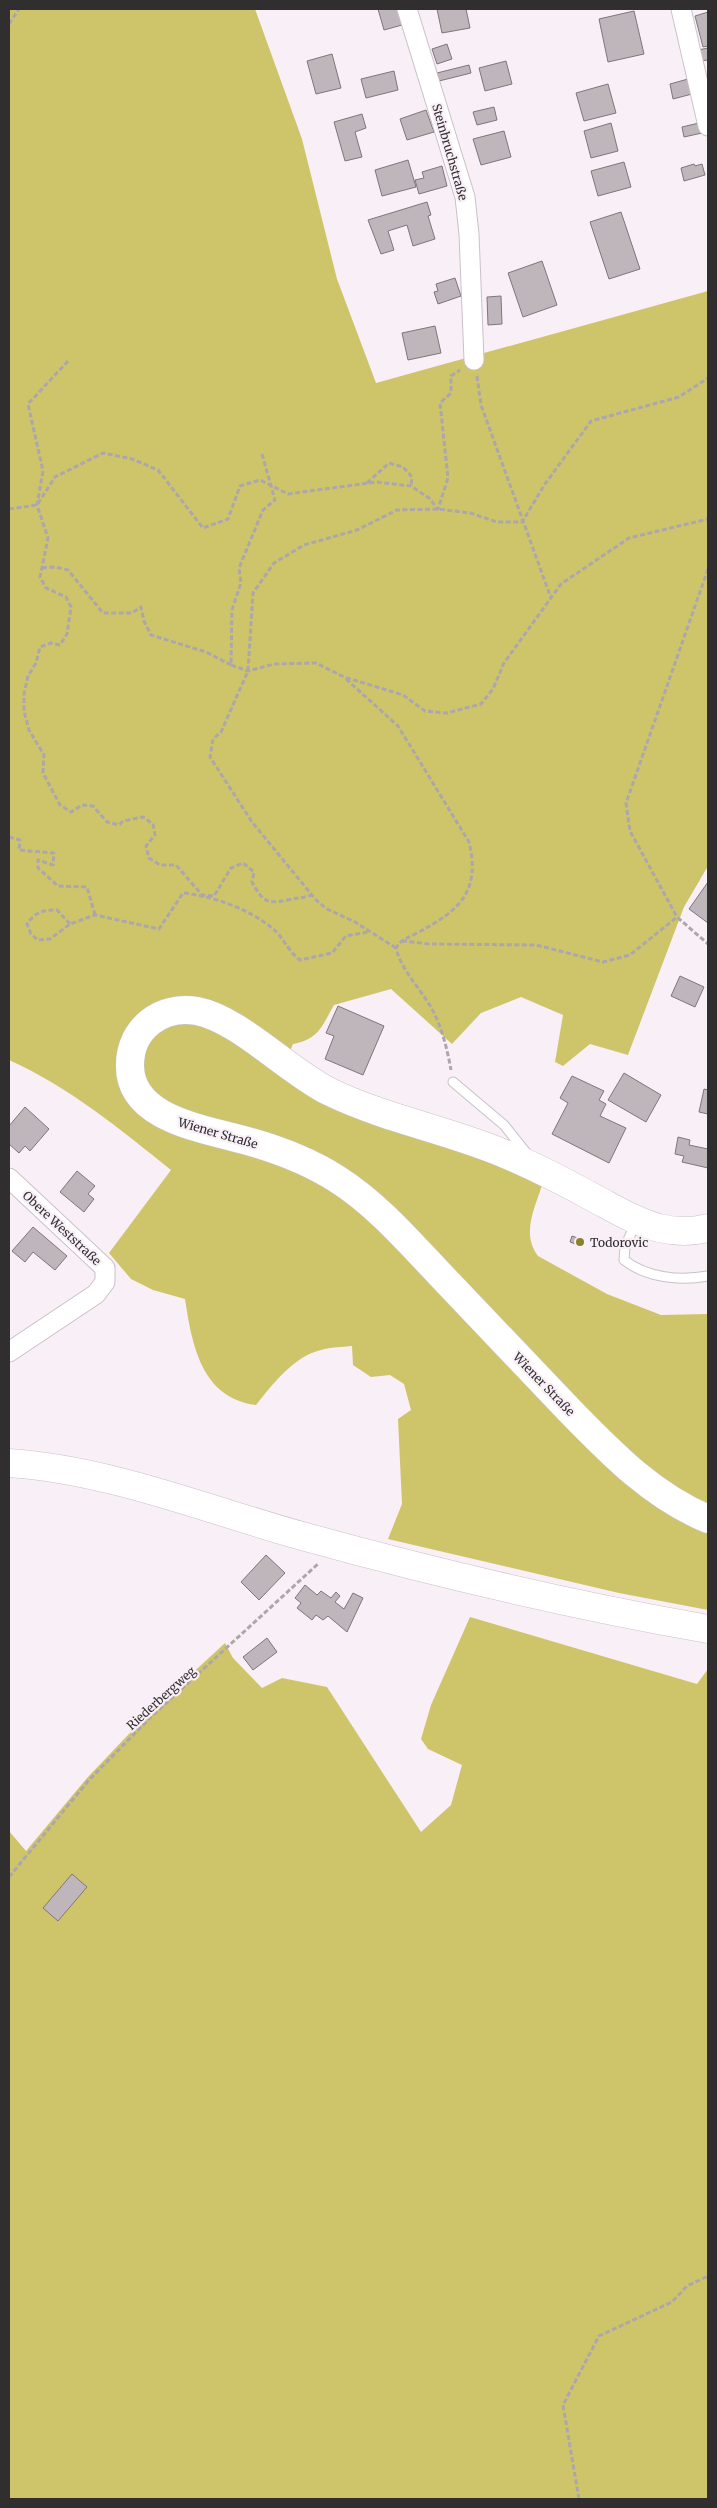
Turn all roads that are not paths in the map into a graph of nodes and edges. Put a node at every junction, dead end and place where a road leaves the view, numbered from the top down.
1 (407, 9) edge
2 (681, 9) edge
3 (708, 126) edge
4 (474, 360) road end
5 (453, 1082) road end
6 (541, 1170) junction
7 (9, 1178) edge
8 (637, 1220) junction
9 (708, 1228) edge
10 (708, 1276) edge
11 (9, 1352) edge
12 (9, 1464) edge
13 (708, 1519) edge
14 (708, 1629) edge

1 - 4 street, Steinbruchstraße
2 - 3 street
5 - 6 lane
6 - 8 main road, Wiener Straße
6 - 13 main road, Wiener Straße
7 - 11 street, Obere Weststraße
8 - 9 main road, Wiener Straße
8 - 10 lane
12 - 14 main road

